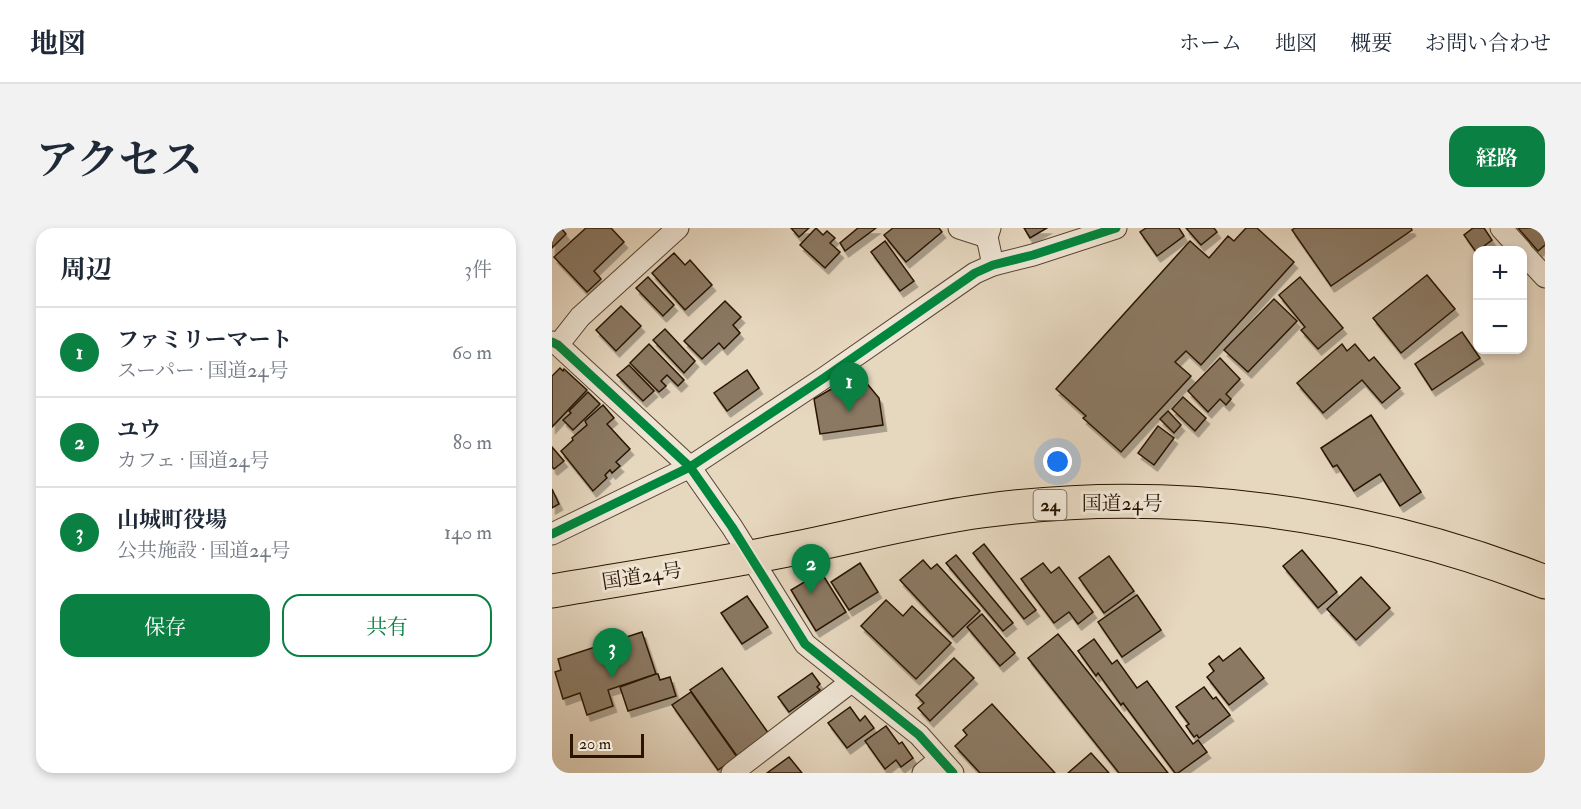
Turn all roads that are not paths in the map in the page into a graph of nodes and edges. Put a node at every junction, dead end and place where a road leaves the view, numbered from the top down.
1 (678, 228) edge
2 (959, 228) edge
3 (1116, 228) edge
4 (1501, 228) edge
5 (988, 233) edge
6 (1517, 246) edge
7 (1527, 257) edge
8 (993, 265) junction
9 (1545, 277) edge
10 (555, 343) edge
11 (690, 467) junction
12 (552, 534) edge
13 (750, 557) junction
14 (1545, 582) edge
15 (552, 591) edge
16 (851, 682) junction
17 (947, 766) edge
18 (732, 773) edge
19 (923, 773) edge

1 - 10 street
2 - 5 street
3 - 8 street
4 - 6 street
5 - 8 street
7 - 9 street
8 - 11 street
10 - 11 street
11 - 12 street
11 - 13 street
13 - 14 highway, 国道24号 / 24
13 - 15 highway, 国道24号 / 24
13 - 16 street
16 - 17 street
16 - 18 street
17 - 19 street

